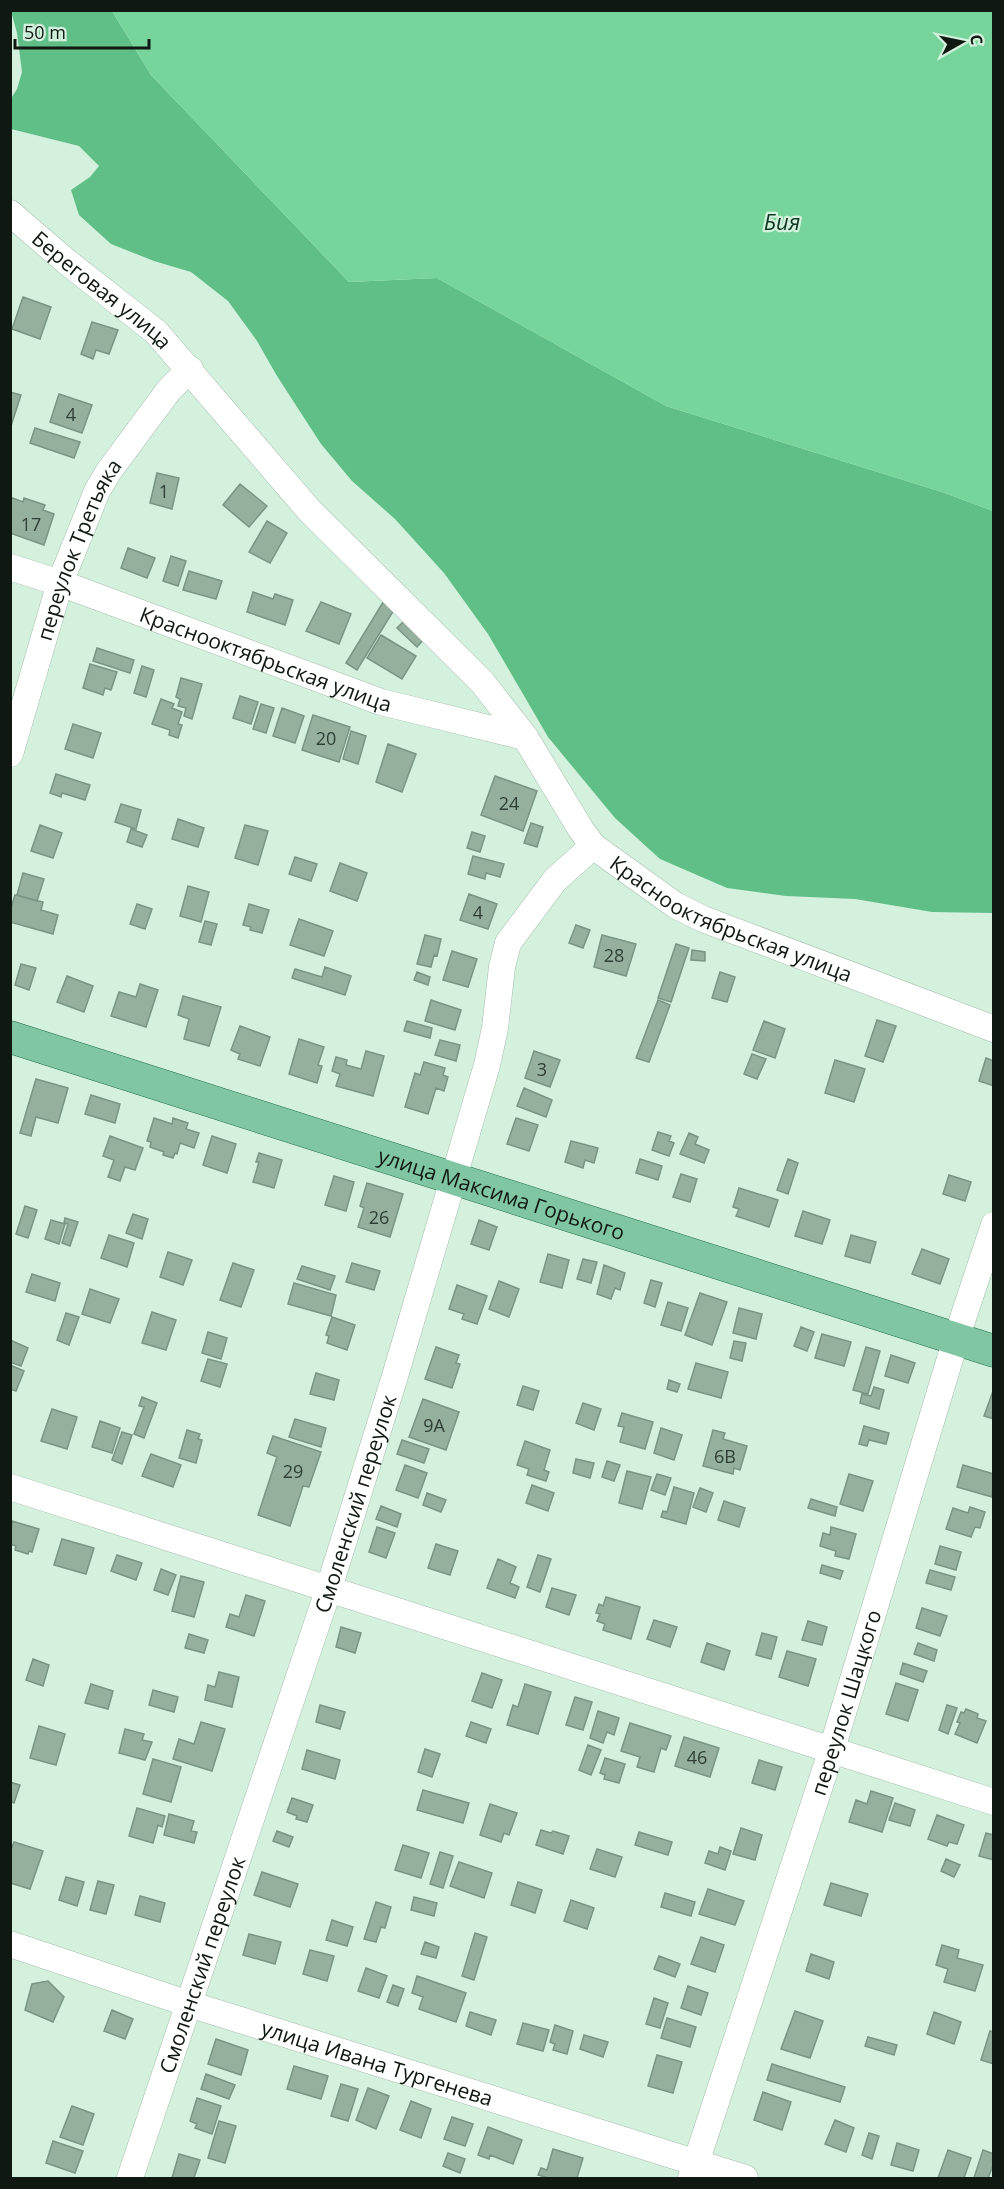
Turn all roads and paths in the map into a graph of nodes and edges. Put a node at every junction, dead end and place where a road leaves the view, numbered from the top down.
1 (10, 213) edge
2 (190, 369) junction
3 (10, 567) edge
4 (60, 583) junction
5 (525, 737) junction
6 (10, 754) edge
7 (593, 846) junction
8 (993, 1029) edge
9 (10, 1037) edge
10 (454, 1178) junction
11 (993, 1225) edge
12 (956, 1339) junction
13 (993, 1351) edge
14 (10, 1487) edge
15 (329, 1588) junction
16 (832, 1749) junction
17 (993, 1802) edge
18 (10, 1944) edge
19 (189, 2004) junction
20 (693, 2171) edge
21 (130, 2178) edge
22 (745, 2178) edge

1 - 2 street, Береговая улица
2 - 4 street, переулок Третьяка
2 - 5 street, Краснооктябрьская улица
3 - 4 street, Краснооктябрьская улица
4 - 5 street, Краснооктябрьская улица
4 - 6 street, переулок Третьяка
5 - 7 street, Краснооктябрьская улица
7 - 8 street, Краснооктябрьская улица
7 - 10 street, Смоленский переулок
9 - 10 main road, улица Максима Горького
10 - 12 main road, улица Максима Горького
10 - 15 street, Смоленский переулок
11 - 12 street, переулок Шацкого
12 - 13 main road, улица Максима Горького
12 - 16 street, переулок Шацкого
14 - 15 street
15 - 16 street
15 - 19 street, Смоленский переулок
16 - 17 street
16 - 20 street, переулок Шацкого
18 - 19 street, улица Ивана Тургенева
19 - 20 street, улица Ивана Тургенева
19 - 21 street, Смоленский переулок
20 - 22 street, улица Ивана Тургенева

